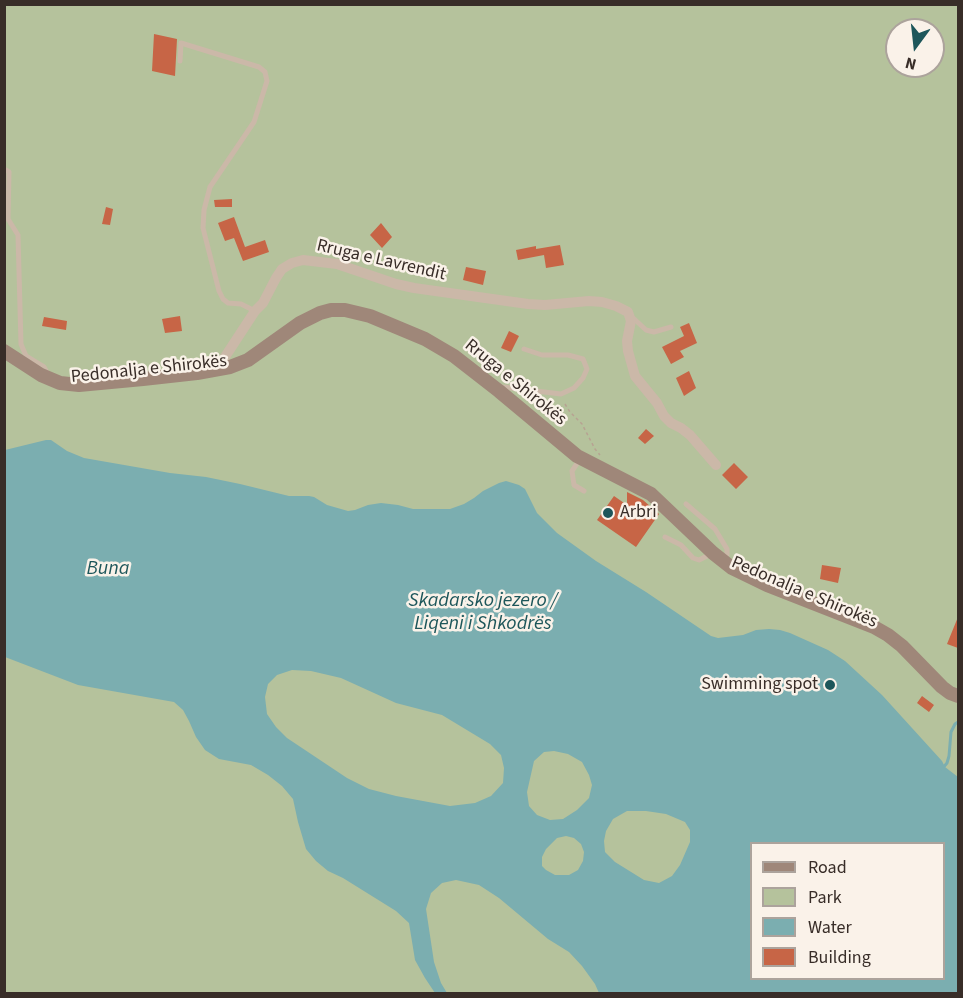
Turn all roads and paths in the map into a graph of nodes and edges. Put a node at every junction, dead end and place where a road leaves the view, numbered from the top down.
1 (180, 61) dead end
2 (4, 170) edge
3 (255, 311) junction
4 (628, 312) junction
5 (671, 327) dead end
6 (524, 349) dead end
7 (4, 351) edge
8 (221, 370) junction
9 (50, 380) junction
10 (499, 391) junction
11 (565, 404) dead end
12 (585, 460) junction
13 (716, 465) dead end
14 (584, 491) dead end
15 (686, 504) dead end
16 (664, 537) dead end
17 (718, 557) junction
18 (958, 696) edge

1 - 3 lane
2 - 9 lane
3 - 4 street, Rruga e Lavrendit
3 - 8 street, Rruga e Lavrendit
4 - 5 lane, Rruga e Lavrendit
4 - 13 street
6 - 10 lane
7 - 9 main road, Rruga e Shirokës
8 - 9 main road, Rruga e Shirokës
8 - 10 main road, Rruga e Shirokës
10 - 12 main road, Rruga e Shirokës
11 - 12 path
12 - 14 lane
12 - 17 main road, Rruga e Shirokës
15 - 17 lane
16 - 17 lane
17 - 18 main road, Rruga e Shirokës

